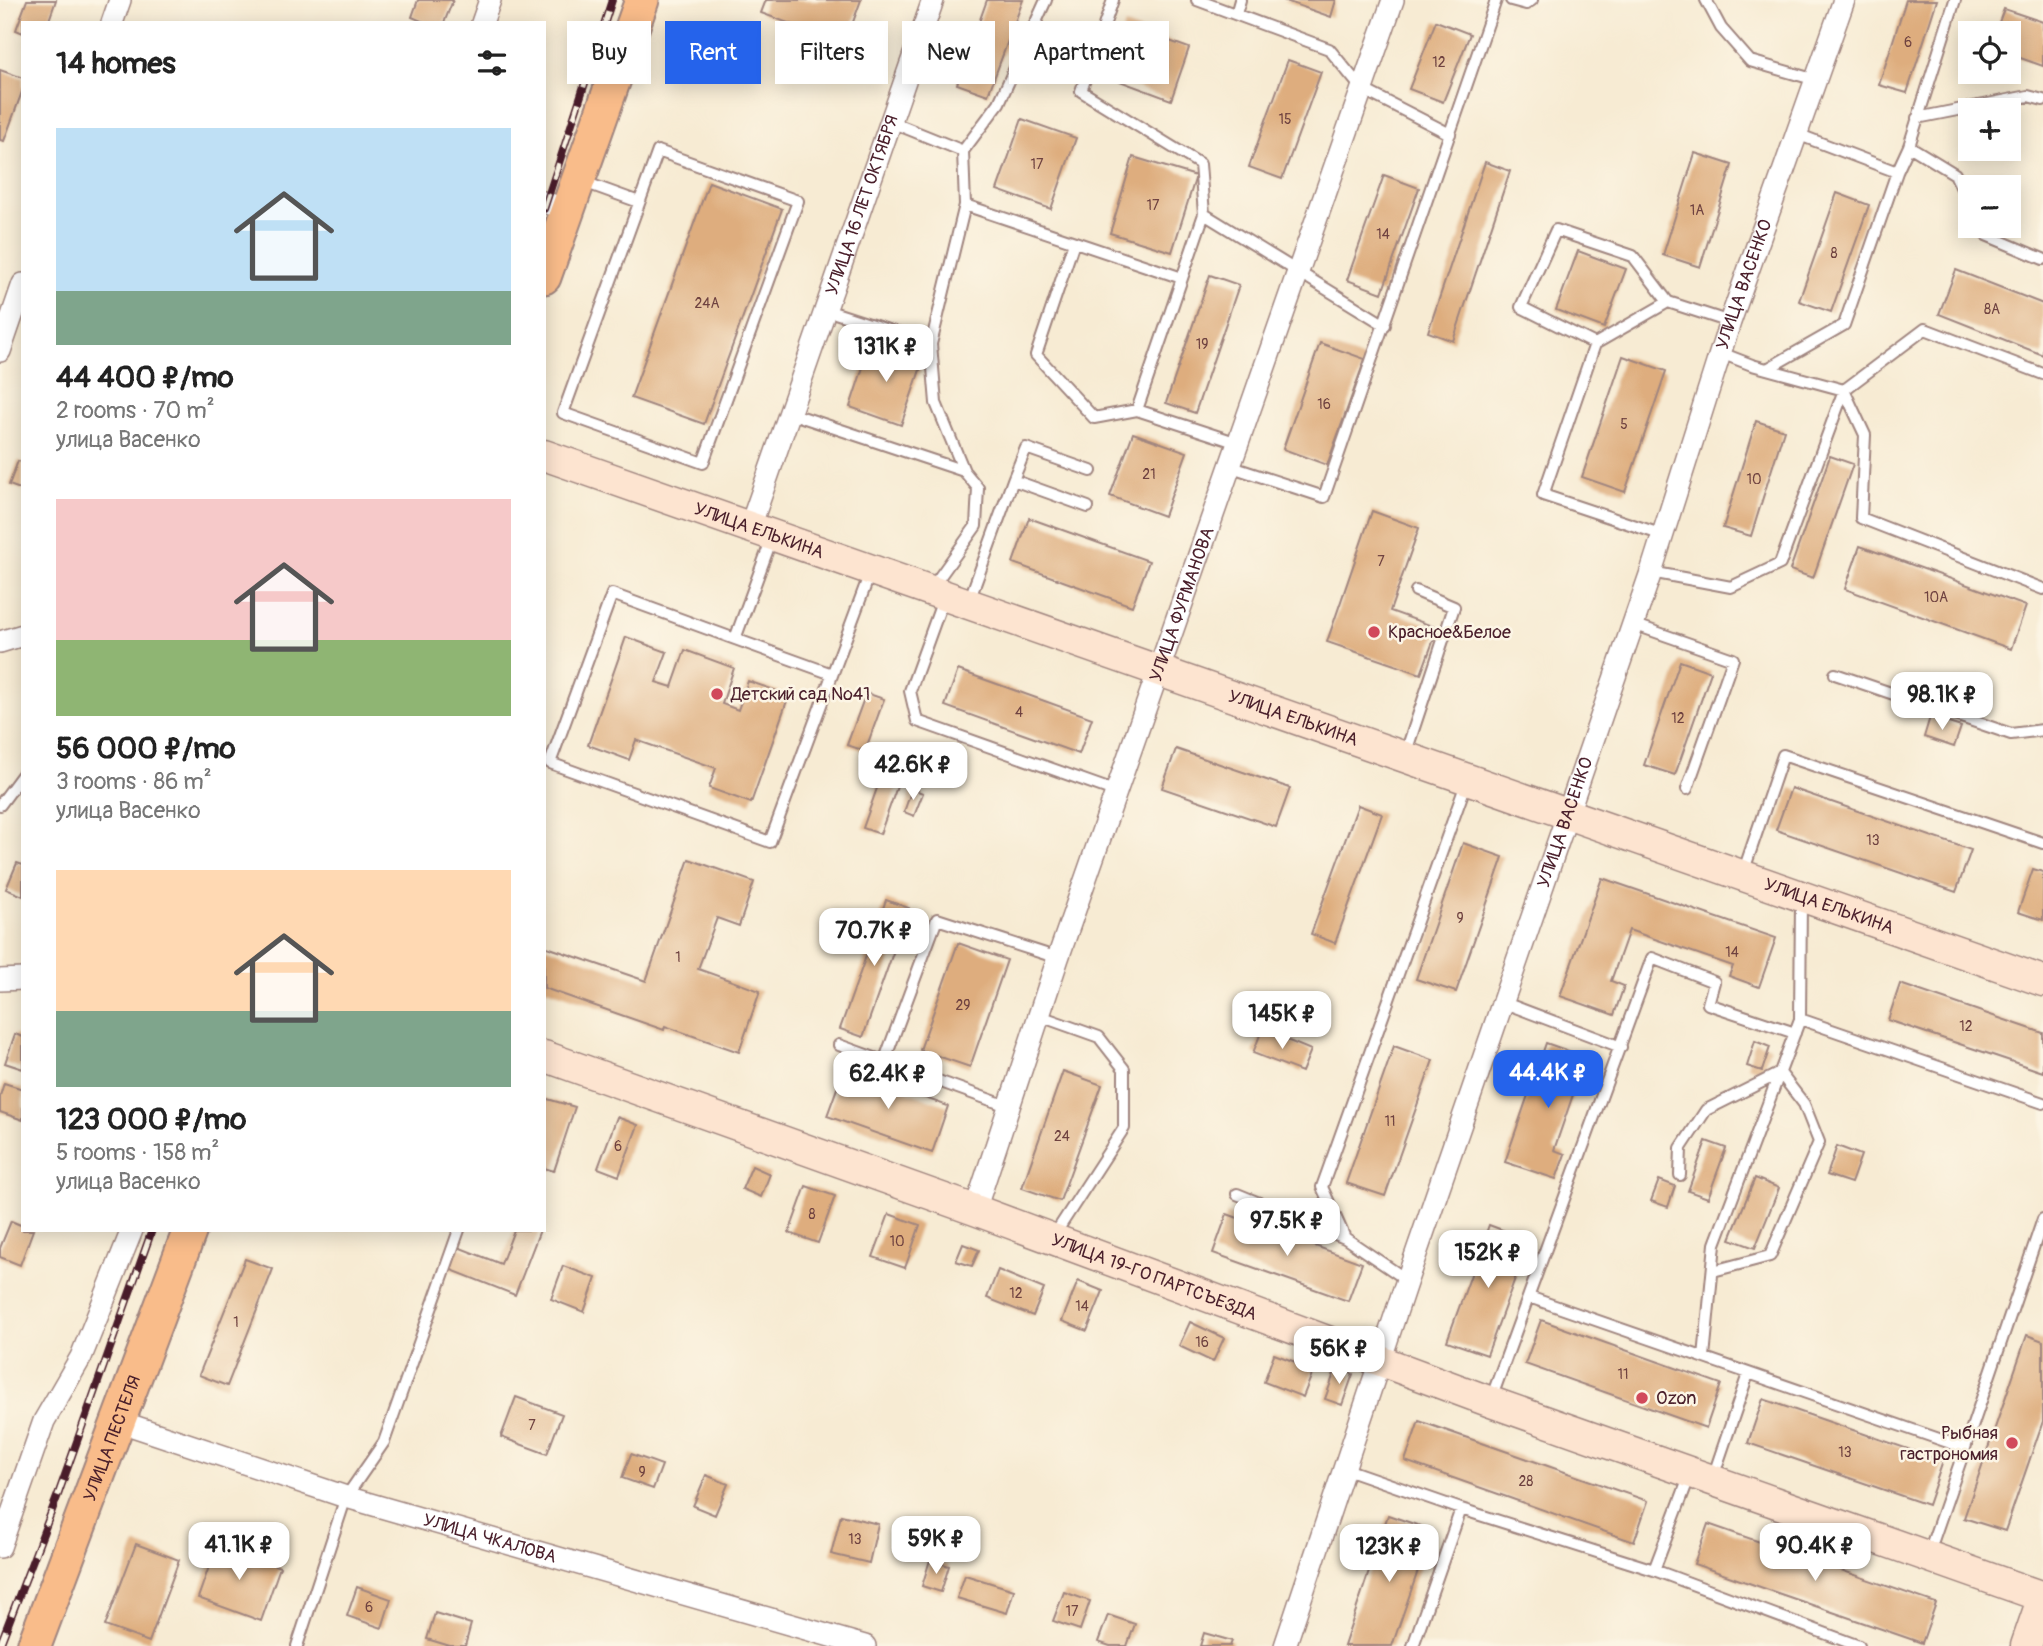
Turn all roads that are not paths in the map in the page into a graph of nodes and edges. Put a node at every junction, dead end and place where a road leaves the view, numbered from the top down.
1 (120, 0) edge
2 (489, 0) edge
3 (642, 0) edge
4 (933, 0) edge
5 (1046, 0) edge
6 (1113, 0) edge
7 (1197, 0) edge
8 (1240, 0) edge
9 (1393, 0) edge
10 (1496, 0) edge
11 (1511, 0) edge
12 (1532, 0) edge
13 (1706, 0) edge
14 (1844, 0) edge
15 (1955, 0) edge
16 (1236, 14) junction
17 (113, 21) edge
18 (483, 21) edge
19 (1816, 79) junction
20 (1363, 89) junction
21 (2043, 100) edge
22 (1917, 118) junction
23 (891, 122) junction
24 (1450, 134) junction
25 (1797, 134) junction
26 (1909, 146) junction
27 (963, 151) junction
28 (1897, 173) junction
29 (1958, 180) edge
30 (563, 197) edge
31 (639, 202) junction
32 (965, 205) junction
33 (1204, 214) junction
34 (1995, 238) edge
35 (1074, 242) junction
36 (2043, 259) edge
37 (546, 269) edge
38 (1298, 270) junction
39 (1182, 278) junction
40 (21, 290) edge
41 (1668, 302) junction
42 (826, 310) junction
43 (1731, 322) junction
44 (1385, 325) junction
45 (931, 344) junction
46 (1595, 344) junction
47 (0, 351) edge
48 (1721, 353) junction
49 (1768, 369) junction
50 (2043, 374) edge
51 (1844, 390) junction
52 (1137, 410) junction
53 (790, 413) junction
54 (1238, 443) junction
55 (546, 456) edge
56 (1230, 466) junction
57 (964, 471) junction
58 (1091, 471) dead end
59 (1013, 480) junction
60 (1088, 508) dead end
61 (762, 531) junction
62 (1663, 535) junction
63 (871, 570) junction
64 (1651, 572) junction
65 (2043, 589) edge
66 (1416, 591) dead end
67 (948, 597) junction
68 (1633, 624) junction
69 (21, 636) edge
70 (735, 639) junction
71 (0, 642) edge
72 (1160, 671) junction
73 (832, 674) junction
74 (1835, 674) dead end
75 (2043, 730) edge
76 (1404, 757) junction
77 (21, 777) edge
78 (1467, 779) junction
79 (1687, 789) dead end
80 (1117, 792) junction
81 (0, 804) edge
82 (1566, 814) junction
83 (2043, 843) edge
84 (1742, 875) junction
85 (1801, 896) junction
86 (1058, 958) junction
87 (21, 979) edge
88 (0, 980) edge
89 (2043, 981) edge
90 (1502, 1002) junction
91 (1041, 1016) junction
92 (1800, 1019) junction
93 (1795, 1033) junction
94 (839, 1045) dead end
95 (1621, 1046) junction
96 (546, 1057) edge
97 (884, 1062) junction
98 (1780, 1073) junction
99 (2043, 1103) edge
100 (1010, 1108) junction
101 (1680, 1175) dead end
102 (1237, 1194) dead end
103 (975, 1210) junction
104 (2043, 1219) edge
105 (131, 1232) edge
106 (189, 1232) edge
107 (458, 1232) edge
108 (1345, 1238) junction
109 (1051, 1240) junction
110 (1713, 1271) junction
111 (1407, 1280) junction
112 (1529, 1297) junction
113 (1704, 1357) junction
114 (1381, 1360) junction
115 (1748, 1374) junction
116 (1490, 1402) junction
117 (118, 1421) junction
118 (1965, 1448) junction
119 (1343, 1468) junction
120 (1701, 1476) junction
121 (346, 1497) junction
122 (1461, 1509) junction
123 (0, 1547) edge
124 (1927, 1556) junction
125 (1654, 1570) junction
126 (2043, 1597) edge
127 (34, 1646) edge
128 (297, 1646) edge
129 (866, 1646) edge
130 (1285, 1646) edge
131 (1413, 1646) edge
132 (1859, 1646) edge
133 (2026, 1646) edge

1 - 17 street
2 - 18 street
3 - 30 main road
4 - 23 street, УЛИЦА 16 ЛЕТ ОКТЯБРЯ
5 - 27 lane
6 - 33 lane
7 - 16 lane
8 - 16 lane
9 - 20 street, УЛИЦА ФУРМАНОВА
10 - 24 lane
11 - 12 lane
13 - 19 lane
14 - 19 street, УЛИЦА ВАСЕНКО
15 - 22 lane
16 - 20 lane
19 - 25 street, УЛИЦА ВАСЕНКО
20 - 24 lane
20 - 38 street, УЛИЦА ФУРМАНОВА
21 - 22 lane
22 - 26 lane
23 - 27 lane
23 - 42 street, УЛИЦА 16 ЛЕТ ОКТЯБРЯ
24 - 44 lane
25 - 28 lane
25 - 43 street, УЛИЦА ВАСЕНКО
26 - 28 lane
26 - 29 lane
27 - 32 lane
28 - 49 lane
30 - 31 lane
30 - 37 main road
31 - 31 lane
32 - 35 lane
32 - 45 lane
33 - 38 lane
33 - 39 lane
34 - 36 lane
35 - 39 lane
35 - 52 lane
38 - 44 lane
38 - 54 street, УЛИЦА ФУРМАНОВА
39 - 52 lane
40 - 47 street
41 - 43 lane
41 - 46 lane
41 - 46 lane
42 - 45 lane
42 - 53 street, УЛИЦА 16 ЛЕТ ОКТЯБРЯ
43 - 48 street, УЛИЦА ВАСЕНКО
44 - 56 lane
45 - 57 lane
46 - 62 lane
48 - 49 lane
48 - 62 street, УЛИЦА ВАСЕНКО
49 - 51 lane
50 - 51 lane
51 - 64 lane
51 - 65 lane
52 - 54 lane
53 - 57 lane
53 - 61 street, УЛИЦА 16 ЛЕТ ОКТЯБРЯ
54 - 56 street, УЛИЦА ФУРМАНОВА
55 - 61 street, УЛИЦА ЕЛЬКИНА
56 - 72 street, УЛИЦА ФУРМАНОВА
57 - 67 lane
58 - 59 lane
59 - 60 lane
59 - 67 lane
61 - 63 street, УЛИЦА ЕЛЬКИНА
61 - 70 lane
62 - 64 street, УЛИЦА ВАСЕНКО
63 - 67 street, УЛИЦА ЕЛЬКИНА
63 - 73 lane
64 - 68 street, УЛИЦА ВАСЕНКО
66 - 76 lane
67 - 72 street, УЛИЦА ЕЛЬКИНА
67 - 80 lane
68 - 79 lane
68 - 82 street, УЛИЦА ВАСЕНКО
69 - 71 street
70 - 73 lane
70 - 73 lane
72 - 76 street, УЛИЦА ЕЛЬКИНА
72 - 80 street, УЛИЦА ФУРМАНОВА
74 - 75 lane
76 - 78 street, УЛИЦА ЕЛЬКИНА
77 - 81 lane
78 - 82 street, УЛИЦА ЕЛЬКИНА
78 - 108 lane
80 - 86 street, УЛИЦА ФУРМАНОВА
82 - 84 street, УЛИЦА ЕЛЬКИНА
82 - 90 street, УЛИЦА ВАСЕНКО
83 - 84 lane
84 - 85 street, УЛИЦА ЕЛЬКИНА
85 - 89 street, УЛИЦА ЕЛЬКИНА
85 - 92 lane
86 - 91 street, УЛИЦА ФУРМАНОВА
86 - 97 lane
87 - 88 street
90 - 95 lane
90 - 111 street, УЛИЦА ВАСЕНКО
91 - 100 street, УЛИЦА ФУРМАНОВА
91 - 109 lane
92 - 93 lane
92 - 99 lane
93 - 95 lane
93 - 98 lane
94 - 97 lane
95 - 112 lane
96 - 103 street, УЛИЦА 19-ГО ПАРТСЪЕЗДА
97 - 100 lane
98 - 101 lane
98 - 110 lane
98 - 110 lane
100 - 103 street, УЛИЦА ФУРМАНОВА
102 - 108 lane
103 - 109 street, УЛИЦА 19-ГО ПАРТСЪЕЗДА
104 - 118 lane
105 - 123 street
106 - 117 main road, УЛИЦА ПЕСТЕЛЯ
107 - 121 lane
108 - 111 lane
109 - 114 street, УЛИЦА 19-ГО ПАРТСЪЕЗДА
110 - 113 lane
111 - 114 street, УЛИЦА ВАСЕНКО
112 - 113 lane
112 - 116 lane
113 - 115 lane
114 - 116 street, УЛИЦА 19-ГО ПАРТСЪЕЗДА
114 - 119 street, УЛИЦА ВАСЕНКО
115 - 118 lane
115 - 120 lane
116 - 120 street, УЛИЦА 19-ГО ПАРТСЪЕЗДА
117 - 121 street, УЛИЦА ЧКАЛОВА
117 - 127 main road, УЛИЦА ПЕСТЕЛЯ
118 - 124 lane
119 - 122 lane
119 - 130 street, УЛИЦА ВАСЕНКО
120 - 124 street, УЛИЦА 19-ГО ПАРТСЪЕЗДА
120 - 125 lane
121 - 128 lane
121 - 129 street, УЛИЦА ЧКАЛОВА
122 - 125 lane
122 - 131 lane
124 - 126 street, УЛИЦА 19-ГО ПАРТСЪЕЗДА
125 - 132 lane
126 - 133 street

